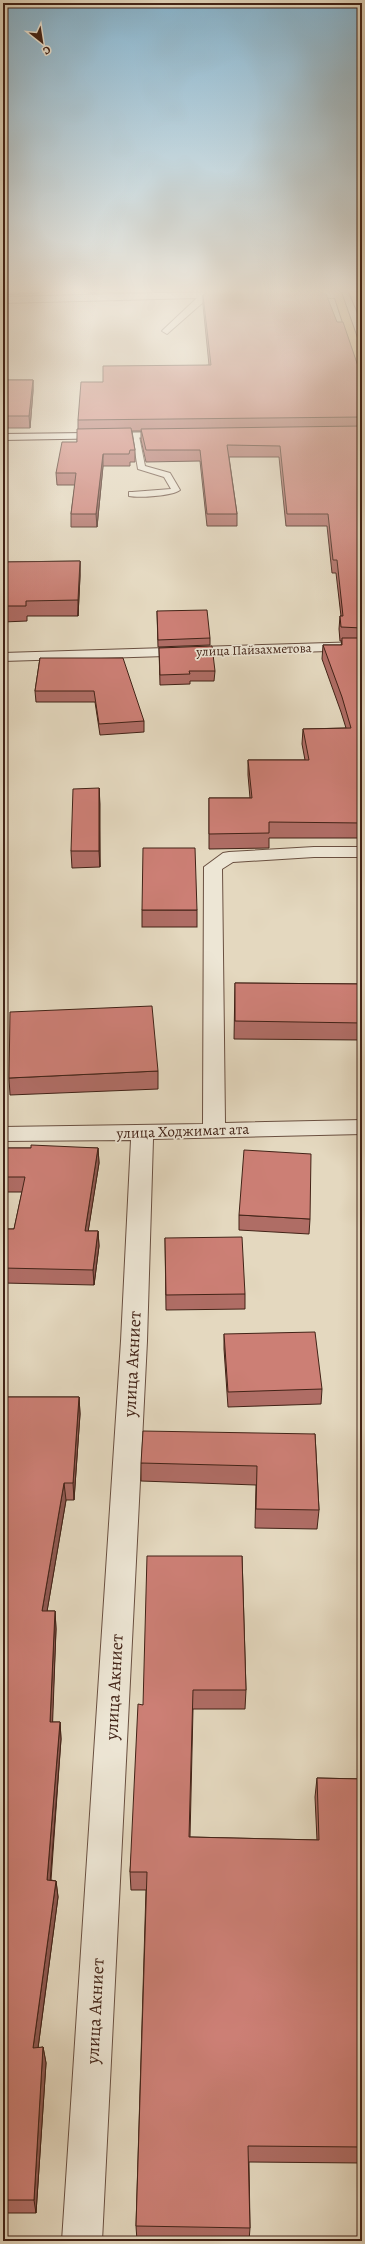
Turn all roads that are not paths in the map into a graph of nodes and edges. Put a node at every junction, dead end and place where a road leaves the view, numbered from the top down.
1 (182, 435) edge
2 (135, 436) junction
3 (3, 437) edge
4 (132, 494) dead end
5 (362, 646) edge
6 (3, 657) edge
7 (362, 852) edge
8 (362, 1127) edge
9 (214, 1130) junction
10 (3, 1134) edge
11 (142, 1134) junction
12 (82, 2241) edge

1 - 2 street
2 - 3 street
2 - 4 lane
5 - 6 street, улица Пайзахметова
7 - 9 street
8 - 9 street, улица Ходжимат ата
9 - 11 street, улица Ходжимат ата
10 - 11 street, улица Ходжимат ата
11 - 12 street, улица Акниет

